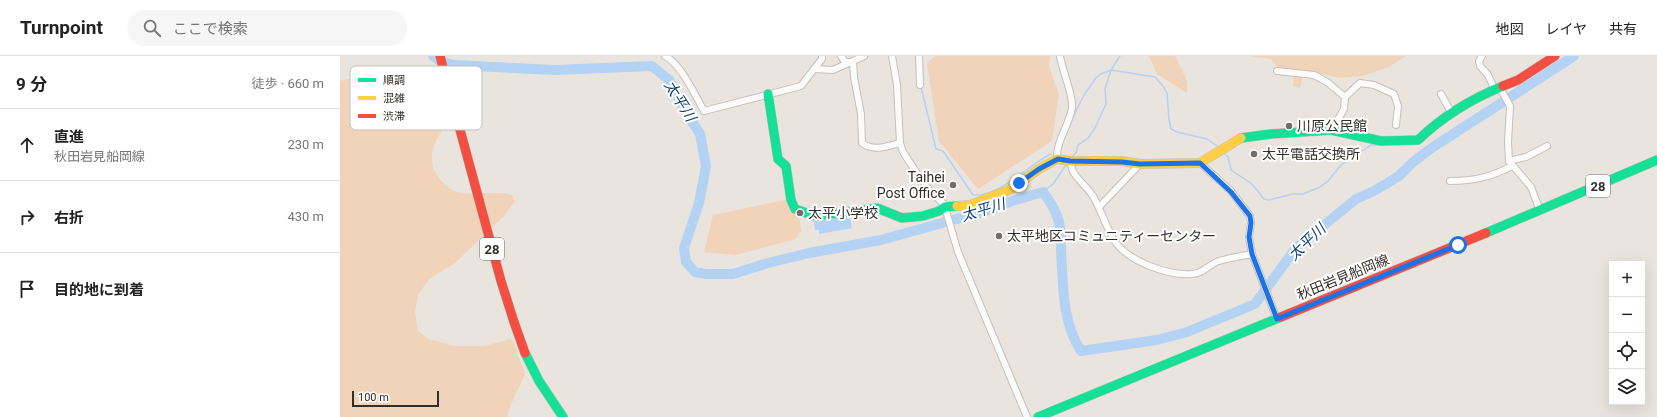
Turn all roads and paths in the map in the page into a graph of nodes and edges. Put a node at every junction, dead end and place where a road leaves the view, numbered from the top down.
1 (440, 56) edge
2 (664, 56) edge
3 (822, 56) edge
4 (841, 56) edge
5 (864, 56) edge
6 (892, 56) edge
7 (919, 56) edge
8 (1060, 56) edge
9 (1482, 56) edge
10 (1555, 56) edge
11 (853, 62) junction
12 (443, 66) edge
13 (814, 69) junction
14 (1277, 71) dead end
15 (920, 85) dead end
16 (1499, 90) junction
17 (768, 94) junction
18 (1441, 94) dead end
19 (1345, 97) junction
20 (1452, 112) junction
21 (1396, 125) dead end
22 (459, 130) edge
23 (1332, 130) junction
24 (900, 143) junction
25 (1547, 146) dead end
26 (1058, 159) junction
27 (1657, 160) edge
28 (1070, 161) junction
29 (1200, 163) junction
30 (1511, 163) junction
31 (1140, 164) junction
32 (1450, 181) dead end
33 (1099, 207) junction
34 (946, 209) junction
35 (1540, 211) junction
36 (1252, 254) junction
37 (1277, 319) junction
38 (563, 417) edge
39 (1027, 417) edge
40 (1038, 417) edge

1 - 12 main road, 28
2 - 17 street
3 - 13 street
4 - 11 street
5 - 11 street
6 - 24 street
7 - 15 street
8 - 26 street
9 - 16 street
10 - 16 main road
11 - 13 street
11 - 24 street
13 - 17 street
14 - 19 street
16 - 20 main road
16 - 30 street
17 - 34 main road
18 - 20 street
19 - 21 street
19 - 23 street
20 - 23 main road
22 - 38 main road, 28
23 - 29 main road
24 - 34 street
25 - 30 street
26 - 28 main road
26 - 34 main road
27 - 35 main road, 秋田岩見船岡線 / 28
28 - 31 main road
28 - 33 street
29 - 31 main road
29 - 36 street
30 - 32 street
30 - 35 street
31 - 33 street
33 - 36 street
34 - 39 street
35 - 37 main road, 秋田岩見船岡線 / 28
36 - 37 street
37 - 40 main road, 秋田岩見船岡線 / 28

